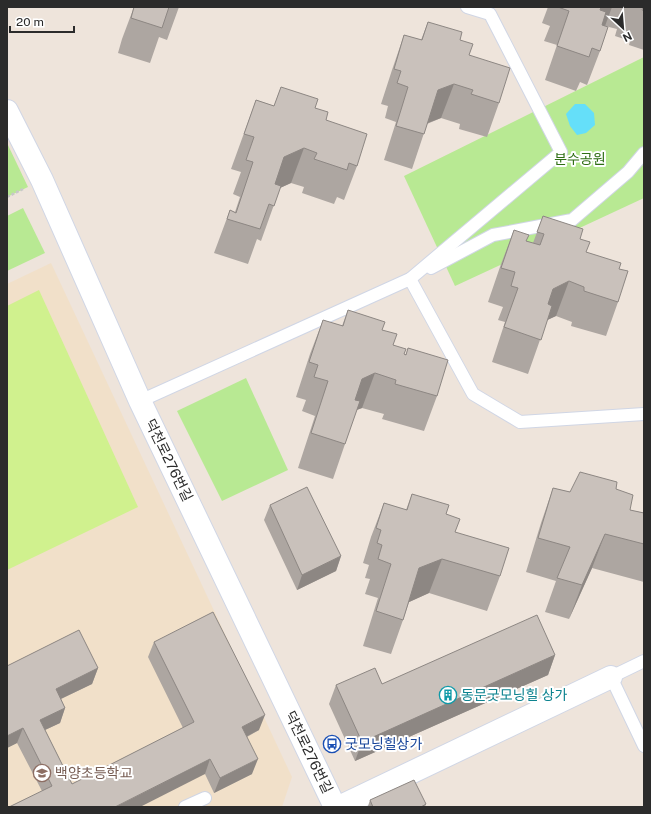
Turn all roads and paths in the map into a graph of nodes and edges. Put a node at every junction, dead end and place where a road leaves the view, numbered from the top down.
1 (467, 7) edge
2 (7, 111) edge
3 (15, 145) edge
4 (644, 153) edge
5 (410, 279) junction
6 (140, 401) junction
7 (644, 414) edge
8 (644, 661) edge
9 (611, 677) junction
10 (644, 746) edge
11 (205, 798) dead end
12 (185, 807) edge
13 (335, 807) edge
14 (339, 807) edge

1 - 5 lane
2 - 3 street, 덕천로276번길
3 - 6 street, 덕천로276번길
4 - 5 lane
5 - 6 lane
5 - 7 lane
6 - 13 street, 덕천로276번길
8 - 9 lane
9 - 10 lane
9 - 14 street, 덕천로276번길
11 - 12 lane

